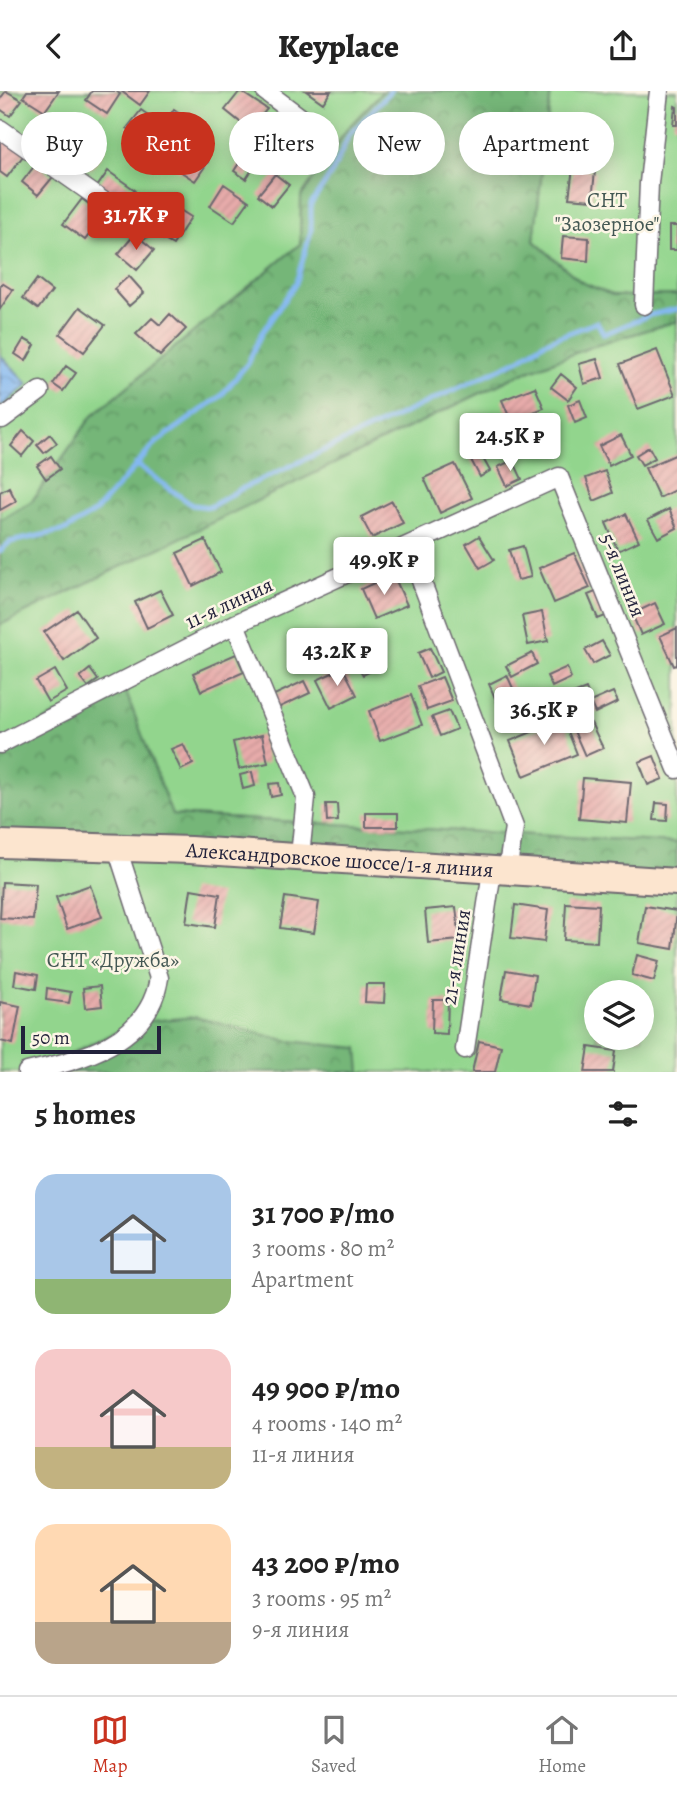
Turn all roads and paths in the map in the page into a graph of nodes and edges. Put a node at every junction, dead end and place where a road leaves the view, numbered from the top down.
1 (265, 91) edge
2 (659, 91) edge
3 (293, 112) edge
4 (0, 129) edge
5 (142, 229) dead end
6 (644, 305) dead end
7 (40, 391) dead end
8 (0, 416) edge
9 (559, 477) joint
10 (408, 546) junction
11 (235, 624) junction
12 (0, 744) edge
13 (677, 769) edge
14 (0, 844) edge
15 (117, 848) junction
16 (300, 856) junction
17 (499, 872) junction
18 (677, 882) edge
19 (465, 1049) dead end
20 (27, 1072) edge

1 - 3 street
2 - 6 street
4 - 5 street
7 - 8 street
9 - 10 street, 11-я линия
9 - 13 street, 5-я линия
10 - 11 street, 11-я линия
10 - 17 street, 21-я линия
11 - 12 street, 11-я линия
11 - 16 street
14 - 15 street, Александровское шоссе/1-я линия
15 - 16 street, Александровское шоссе/1-я линия
15 - 20 street
16 - 17 street, Александровское шоссе/1-я линия
17 - 18 street, Александровское шоссе/1-я линия
17 - 19 street, 21-я линия

